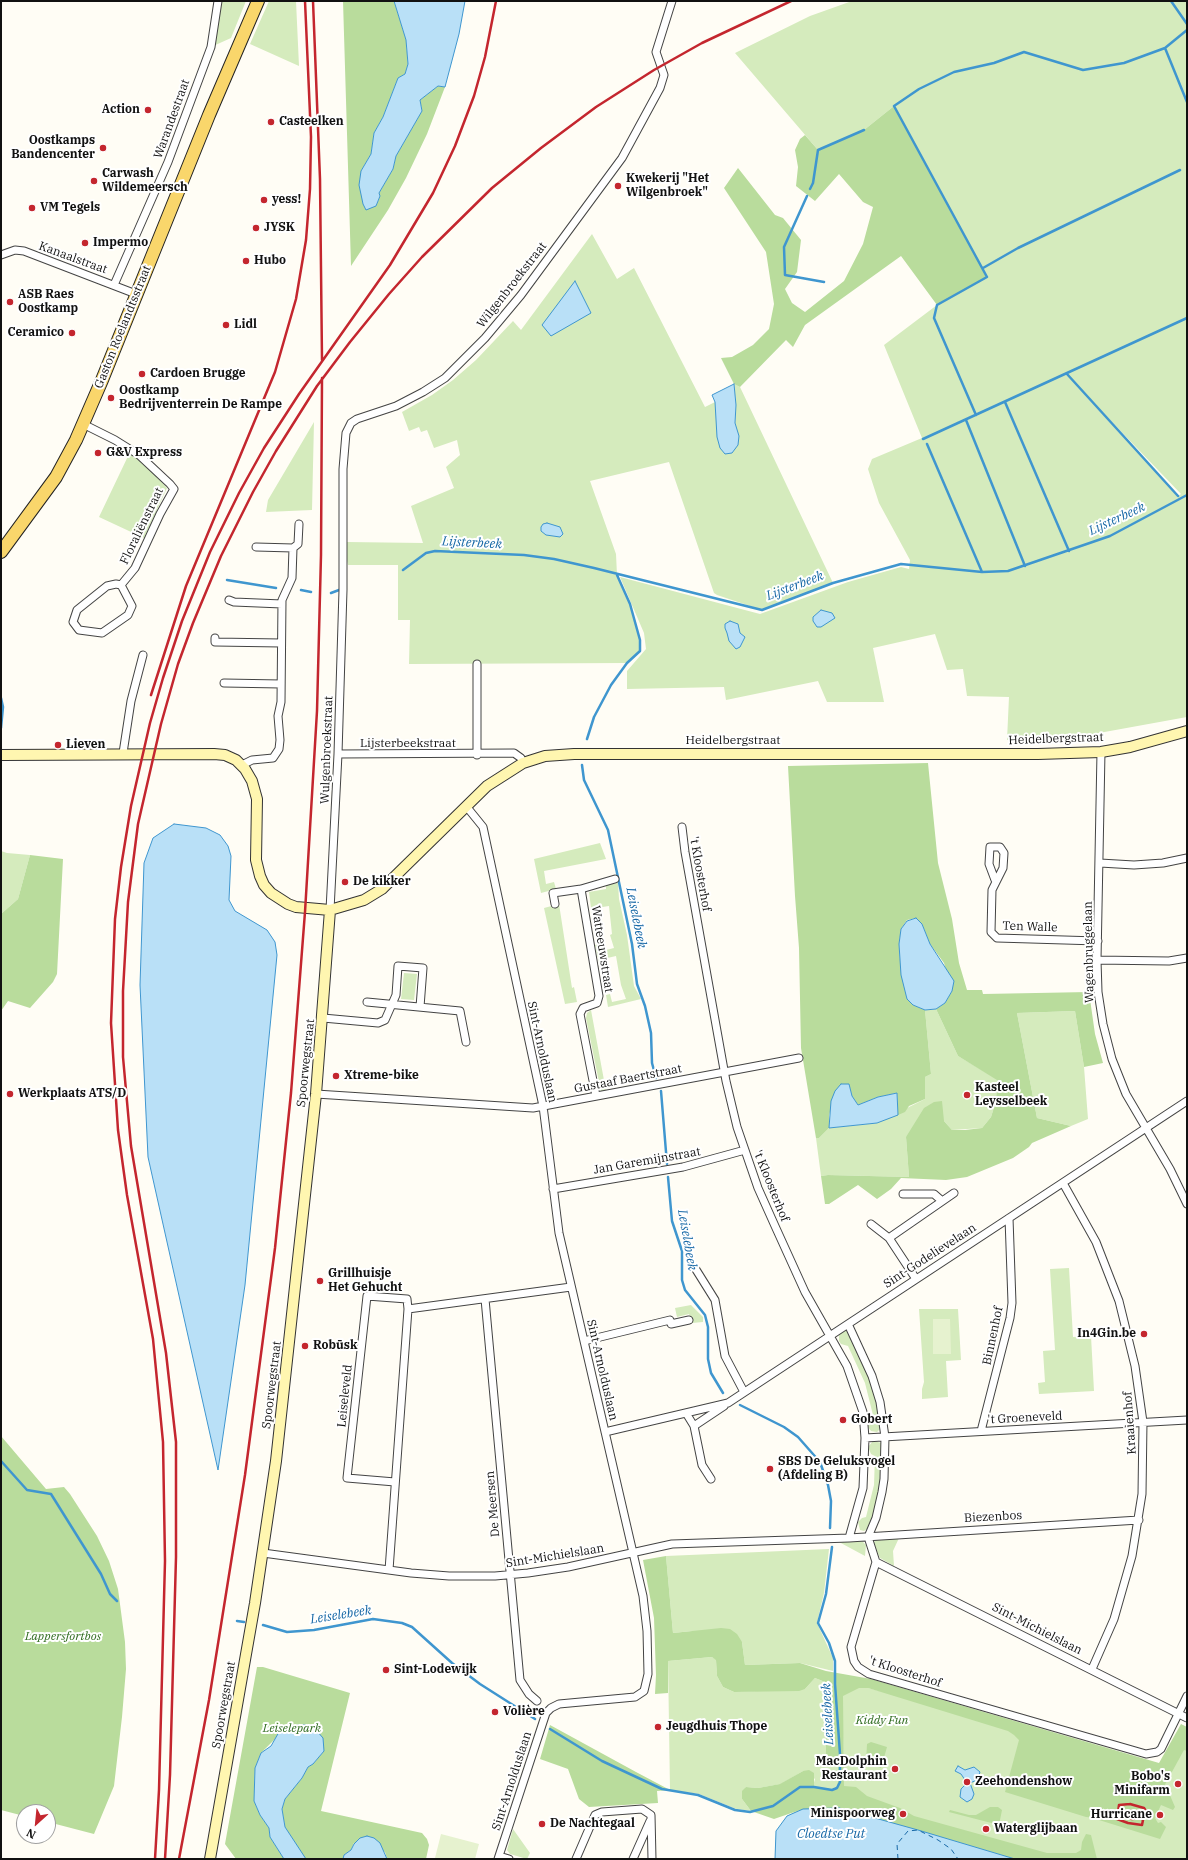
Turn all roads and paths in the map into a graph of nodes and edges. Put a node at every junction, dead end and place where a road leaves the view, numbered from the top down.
1 (218, 1) edge
2 (258, 1) edge
3 (672, 1) edge
4 (1, 255) edge
5 (114, 285) junction
6 (136, 294) junction
7 (83, 424) junction
8 (299, 524) dead end
9 (256, 547) dead end
10 (293, 548) junction
11 (1, 552) edge
12 (121, 585) junction
13 (343, 590) joint
14 (229, 600) dead end
15 (282, 604) junction
16 (215, 638) dead end
17 (281, 643) junction
18 (143, 655) dead end
19 (477, 664) dead end
20 (224, 683) dead end
21 (281, 684) junction
22 (1187, 731) edge
23 (1101, 752) junction
24 (123, 753) junction
25 (338, 754) junction
26 (2, 755) edge
27 (477, 755) junction
28 (523, 763) junction
29 (242, 765) junction
30 (466, 806) junction
31 (682, 827) dead end
32 (1187, 858) edge
33 (1100, 863) junction
34 (615, 879) dead end
35 (996, 880) dead end
36 (581, 889) junction
37 (555, 904) dead end
38 (330, 910) junction
39 (1098, 941) junction
40 (1187, 958) edge
41 (1097, 960) junction
42 (367, 1002) dead end
43 (391, 1004) junction
44 (420, 1007) junction
45 (324, 1018) junction
46 (466, 1042) dead end
47 (799, 1058) dead end
48 (725, 1072) junction
49 (316, 1094) junction
50 (596, 1096) junction
51 (1187, 1101) edge
52 (543, 1106) junction
53 (1145, 1129) junction
54 (744, 1150) junction
55 (1063, 1183) junction
56 (553, 1189) junction
57 (954, 1193) dead end
58 (903, 1194) dead end
59 (942, 1201) junction
60 (1187, 1204) edge
61 (1009, 1218) junction
62 (870, 1224) dead end
63 (889, 1238) junction
64 (696, 1268) dead end
65 (916, 1279) junction
66 (571, 1287) junction
67 (485, 1299) junction
68 (408, 1309) junction
69 (689, 1320) dead end
70 (848, 1324) junction
71 (831, 1335) junction
72 (584, 1341) junction
73 (744, 1392) junction
74 (728, 1403) junction
75 (686, 1413) junction
76 (1187, 1420) edge
77 (1143, 1422) junction
78 (694, 1426) junction
79 (981, 1431) junction
80 (605, 1432) junction
81 (885, 1437) junction
82 (865, 1438) junction
83 (712, 1479) dead end
84 (395, 1482) junction
85 (1139, 1520) junction
86 (868, 1537) junction
87 (849, 1538) junction
88 (263, 1553) junction
89 (633, 1553) junction
90 (876, 1562) junction
91 (389, 1570) junction
92 (511, 1575) junction
93 (1092, 1669) junction
94 (1187, 1696) edge
95 (537, 1701) dead end
96 (1179, 1713) junction
97 (1187, 1718) edge
98 (651, 1819) junction
99 (499, 1857) edge
100 (210, 1859) edge
101 (509, 1859) edge
102 (576, 1859) edge
103 (633, 1859) edge
104 (652, 1859) edge

1 - 5 street, Warandestraat
2 - 6 main road, Gaston Roelandtsstraat
3 - 13 street, Wilgenbroekstraat
4 - 5 street, Kanaalstraat
5 - 6 street, Kanaalstraat
6 - 7 main road, Gaston Roelandtsstraat
7 - 11 main road, Gaston Roelandtsstraat
7 - 12 street, Floraliënstraat
8 - 10 street
9 - 10 street
10 - 15 street
12 - 12 street
13 - 25 street, Wulgenbroekstraat
14 - 15 street
15 - 17 street
16 - 17 street
17 - 21 street
18 - 24 street
19 - 27 street
20 - 21 street
21 - 29 street
22 - 23 main road, Heidelbergstraat
23 - 28 main road, Heidelbergstraat
23 - 33 street, Wagenbruggelaan
24 - 26 main road
24 - 29 main road
25 - 27 street, Lijsterbeekstraat
25 - 38 street, Wulgenbroekstraat
27 - 28 street, Lijsterbeekstraat
28 - 30 main road, Heidelbergstraat
29 - 38 main road
30 - 38 main road, Heidelbergstraat
30 - 52 street, Sint-Arnolduslaan
31 - 48 street, 't Kloosterhof
32 - 33 street
33 - 39 street, Wagenbruggelaan
34 - 36 street
35 - 39 street, Ten Walle
36 - 37 street
36 - 50 street, Watteeuwstraat
38 - 45 main road, Spoorwegstraat
39 - 41 street, Wagenbruggelaan
40 - 41 street
41 - 53 street, Wagenbruggelaan
42 - 43 street
43 - 44 street
43 - 44 street
43 - 45 street
44 - 46 street
45 - 49 main road, Spoorwegstraat
47 - 48 street, Gustaaf Baertstraat
48 - 50 street, Gustaaf Baertstraat
48 - 54 street, 't Kloosterhof
49 - 52 street, Gustaaf Baertstraat
49 - 88 main road, Spoorwegstraat
50 - 52 street, Gustaaf Baertstraat
51 - 53 street, Sint-Godelievelaan
52 - 56 street, Sint-Arnolduslaan
53 - 55 street, Sint-Godelievelaan
53 - 60 street, Wagenbruggelaan
54 - 56 street, Jan Garemijnstraat
54 - 71 street, 't Kloosterhof
55 - 61 street, Sint-Godelievelaan
55 - 77 street, Kraaienhof
56 - 66 street, Sint-Arnolduslaan
57 - 59 street
58 - 59 street
59 - 63 street
61 - 65 street, Sint-Godelievelaan
61 - 79 street, Binnenhof
62 - 63 street
63 - 65 street
64 - 73 street
65 - 70 street, Sint-Godelievelaan
66 - 67 street
66 - 72 street, Sint-Arnolduslaan
67 - 68 street
67 - 92 street, De Meersen
68 - 84 street
68 - 84 street, Leiseleveld
69 - 72 street
70 - 71 street, Sint-Godelievelaan
70 - 81 street
71 - 73 street, Sint-Godelievelaan
71 - 82 street, 't Kloosterhof
72 - 80 street, Sint-Arnolduslaan
73 - 74 street, Sint-Godelievelaan
74 - 75 street, Sint-Godelievelaan
74 - 78 street, Sint-Godelievelaan
75 - 78 street
75 - 80 street, Sint-Godelievelaan
76 - 77 street, 't Groeneveld
77 - 79 street, 't Groeneveld
77 - 85 street, Kraaienhof
78 - 83 street
79 - 81 street, 't Groeneveld
80 - 89 street, Sint-Arnolduslaan
81 - 82 street, 't Groeneveld
81 - 86 street
82 - 87 street, 't Kloosterhof
84 - 91 street
85 - 86 street, Biezenbos
85 - 93 street, Kraaienhof
86 - 87 street, Biezenbos
86 - 90 street
87 - 89 street, Sint-Michielslaan
88 - 91 street, Sint-Michielslaan
88 - 100 main road, Spoorwegstraat
89 - 92 street, Sint-Michielslaan
89 - 99 street, Sint-Arnolduslaan
90 - 93 street, Sint-Michielslaan
90 - 96 street, 't Kloosterhof
91 - 92 street, Sint-Michielslaan
92 - 95 street, De Meersen
93 - 96 street, Sint-Michielslaan
94 - 96 street
96 - 97 street, Sint-Michielslaan
98 - 102 street
98 - 103 street
98 - 104 street
99 - 101 street

